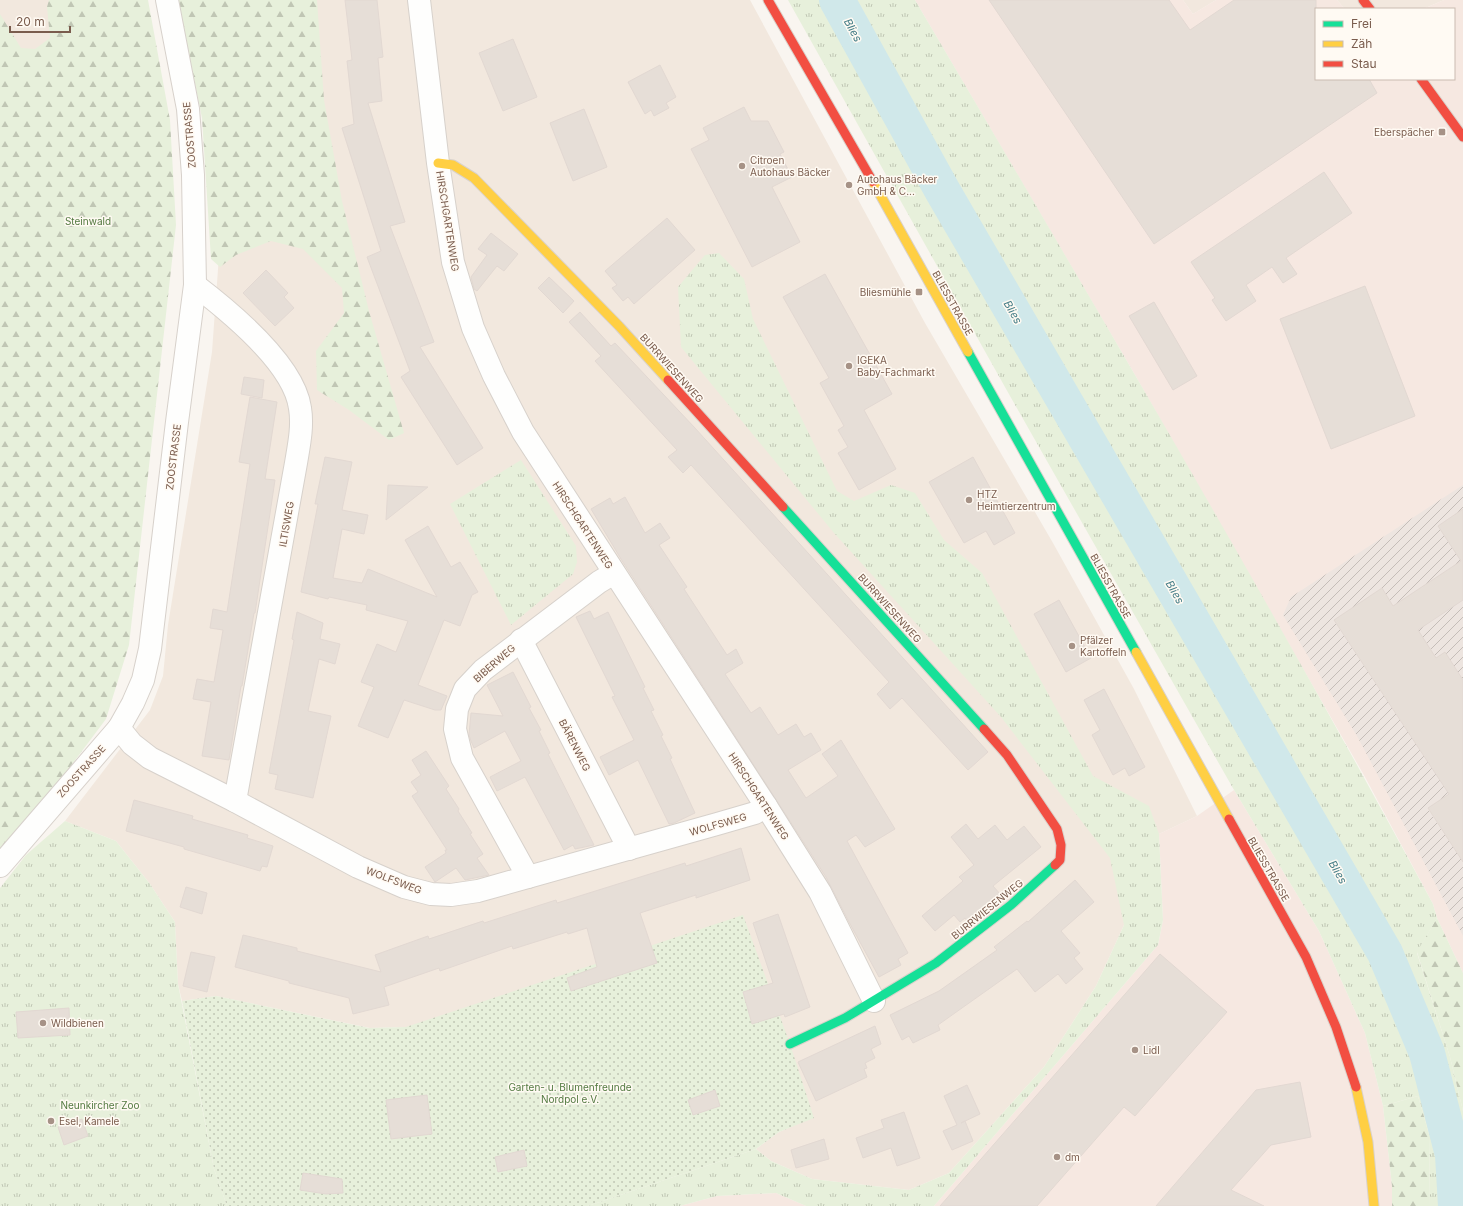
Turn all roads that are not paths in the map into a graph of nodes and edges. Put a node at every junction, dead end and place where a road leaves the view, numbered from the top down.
1 (167, 0) edge
2 (419, 0) edge
3 (768, 0) edge
4 (1363, 0) edge
5 (1369, 8) edge
6 (1422, 80) edge
7 (1463, 136) edge
8 (438, 163) junction
9 (195, 284) junction
10 (614, 573) junction
11 (521, 640) junction
12 (119, 728) junction
13 (235, 801) junction
14 (766, 806) junction
15 (629, 849) junction
16 (0, 866) edge
17 (528, 877) junction
18 (874, 1001) junction
19 (790, 1044) dead end
20 (1374, 1206) edge

1 - 9 street, ZOOSTRASSE
2 - 8 street, HIRSCHGARTENWEG
3 - 20 street, BLIESSTRASSE
4 - 5 street
6 - 7 street
8 - 10 street, HIRSCHGARTENWEG
8 - 18 street, BURRWIESENWEG
9 - 12 street, ZOOSTRASSE
9 - 13 street, ILTISWEG
10 - 11 street, BIBERWEG
10 - 14 street, HIRSCHGARTENWEG
11 - 15 street, BÄRENWEG
11 - 17 street, BIBERWEG
12 - 13 street, WOLFSWEG
12 - 16 street, ZOOSTRASSE
13 - 17 street, WOLFSWEG
14 - 15 street, WOLFSWEG
14 - 18 street, HIRSCHGARTENWEG
15 - 17 street, WOLFSWEG
18 - 19 street, BURRWIESENWEG

